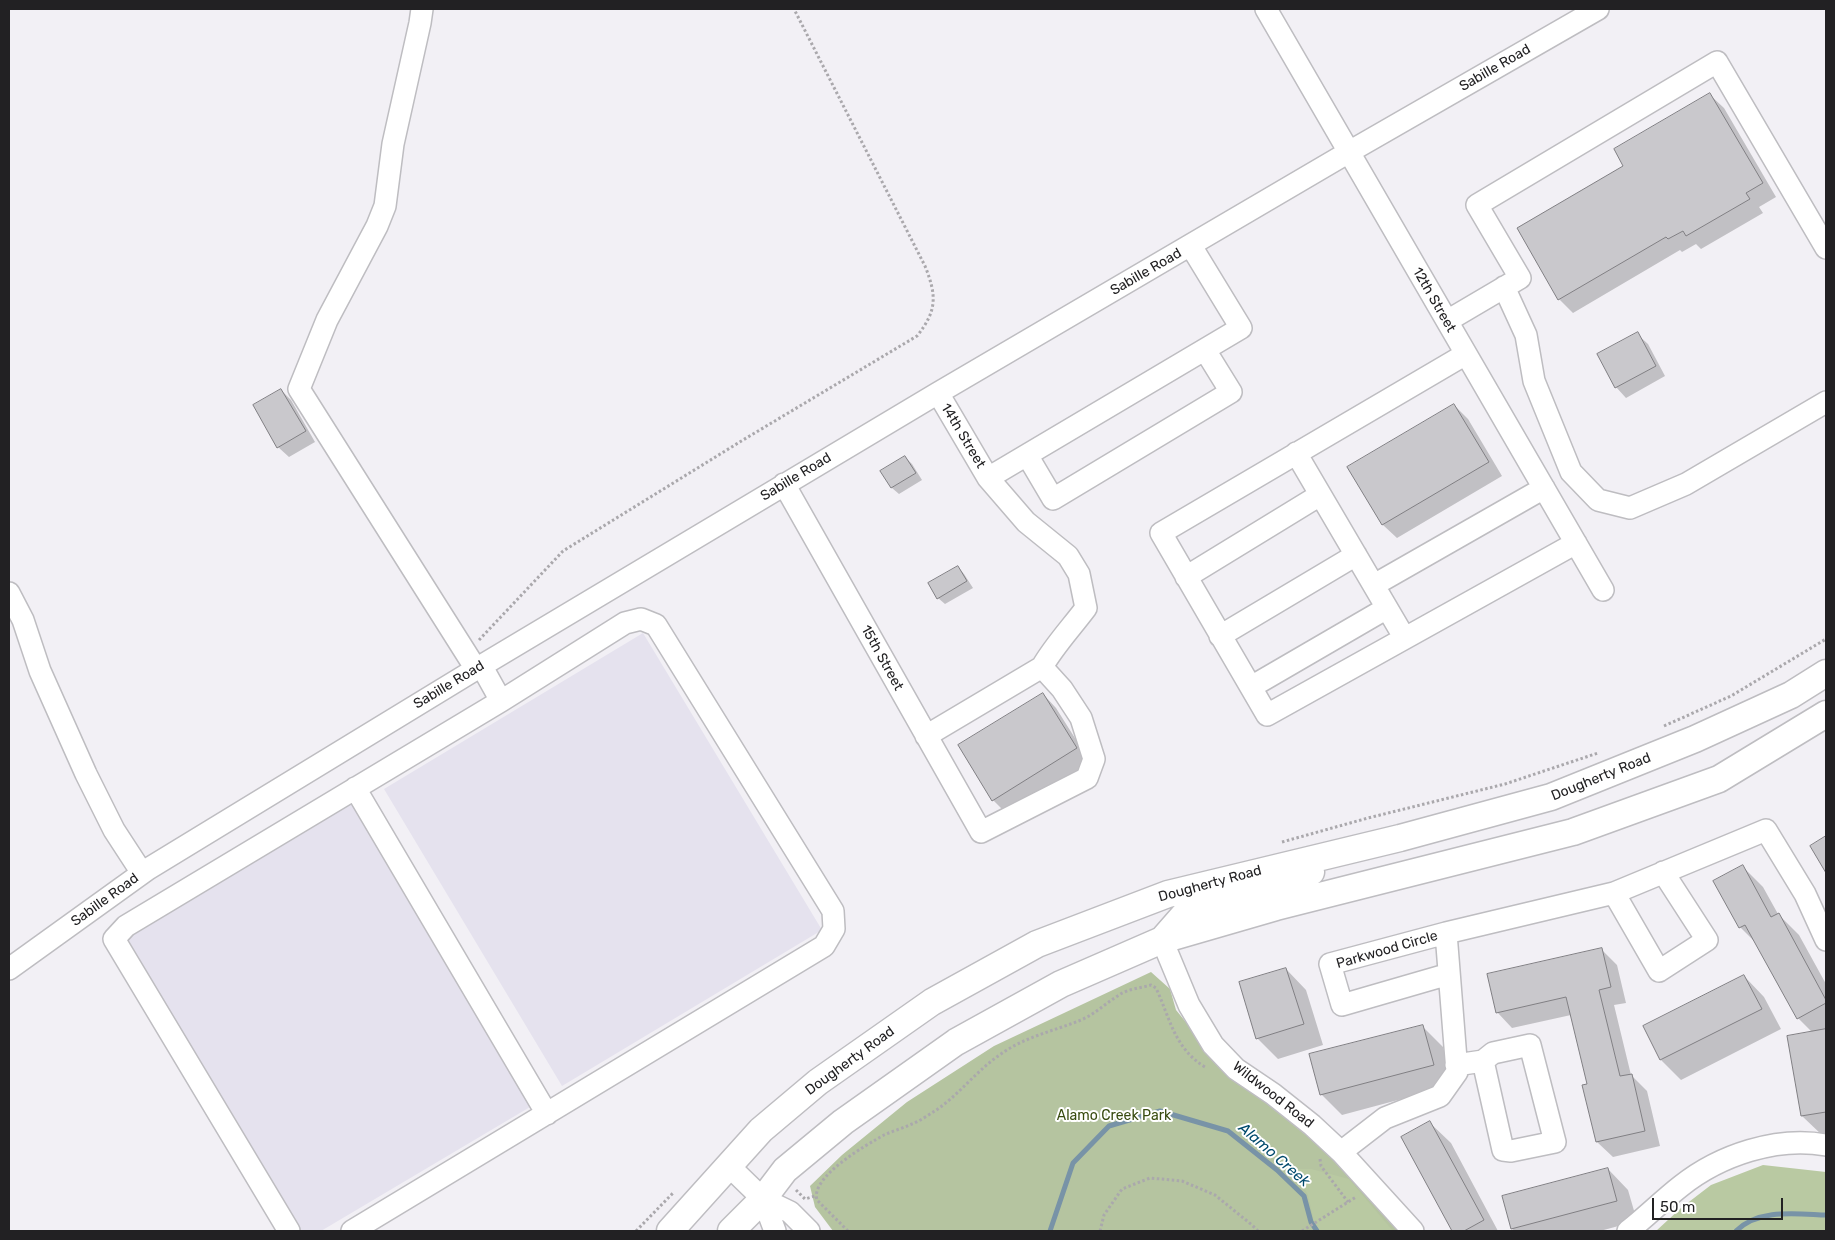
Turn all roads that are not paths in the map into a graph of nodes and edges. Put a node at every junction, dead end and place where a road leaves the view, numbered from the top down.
1 (422, 9) edge
2 (1266, 9) edge
3 (1598, 9) edge
4 (1349, 152) junction
5 (1191, 246) junction
6 (1826, 248) edge
7 (1504, 288) junction
8 (1447, 321) junction
9 (1205, 350) junction
10 (1466, 354) junction
11 (938, 393) junction
12 (1826, 402) edge
13 (1296, 453) junction
14 (1027, 455) junction
15 (988, 478) junction
16 (784, 484) junction
17 (1544, 488) junction
18 (1320, 495) junction
19 (1576, 543) junction
20 (1356, 555) junction
21 (1186, 577) junction
22 (1374, 585) junction
23 (1603, 590) dead end
24 (9, 593) edge
25 (1387, 608) junction
26 (1220, 636) junction
27 (1404, 638) junction
28 (474, 662) junction
29 (1042, 667) junction
30 (1826, 673) edge
31 (1251, 688) junction
32 (500, 701) junction
33 (1826, 714) edge
34 (926, 736) junction
35 (355, 788) junction
36 (1343, 851) junction
37 (1663, 872) junction
38 (142, 873) junction
39 (1614, 893) junction
40 (1446, 933) junction
41 (1162, 940) junction
42 (1826, 940) edge
43 (9, 969) edge
44 (1449, 974) junction
45 (1483, 1061) junction
46 (1456, 1065) junction
47 (546, 1114) junction
48 (1826, 1145) edge
49 (1332, 1152) junction
50 (728, 1166) junction
51 (763, 1199) junction
52 (289, 1231) edge
53 (352, 1231) edge
54 (670, 1231) edge
55 (731, 1231) edge
56 (775, 1231) edge
57 (809, 1231) edge
58 (1413, 1231) edge
59 (1628, 1231) edge

1 - 28 street
2 - 4 street, 12th Street
3 - 4 street, Sabille Road
4 - 5 street, Sabille Road
4 - 8 street, 12th Street
5 - 9 street
5 - 11 street, Sabille Road
6 - 7 street
7 - 8 street
7 - 12 street
8 - 10 street, 12th Street
9 - 14 street
9 - 14 street
10 - 13 street
10 - 17 street, 12th Street
11 - 15 street, 14th Street
11 - 16 street, Sabille Road
13 - 18 street
13 - 21 street
14 - 15 street
15 - 29 street, 14th Street
16 - 28 street, Sabille Road
16 - 34 street, 15th Street
17 - 19 street, 12th Street
17 - 22 street
18 - 20 street
18 - 21 street
19 - 23 street, 12th Street
19 - 27 street
20 - 22 street
20 - 26 street
21 - 26 street
22 - 25 street
24 - 38 street
25 - 27 street
25 - 31 street
26 - 31 street
27 - 31 street
28 - 32 street
28 - 38 street, Sabille Road
29 - 34 street
29 - 34 street, 15th Street
30 - 36 main road, Dougherty Road
32 - 35 street
32 - 47 street
33 - 41 main road
35 - 47 street
35 - 52 street
36 - 41 main road
36 - 50 main road, Dougherty Road
37 - 39 street, Parkwood Circle
37 - 39 street
37 - 42 street, Parkwood Circle
38 - 43 street, Sabille Road
39 - 40 street, Parkwood Circle
40 - 44 street, Parkwood Circle
40 - 44 street, Parkwood Circle
41 - 49 street, Wildwood Road
41 - 51 main road
44 - 46 street, Parkwood Circle
45 - 45 street
45 - 46 street
46 - 49 street, Parkwood Circle
47 - 53 street
48 - 59 street
49 - 58 street, Wildwood Road
50 - 51 street
50 - 54 main road, Dougherty Road
51 - 55 main road
51 - 56 street
51 - 57 street

